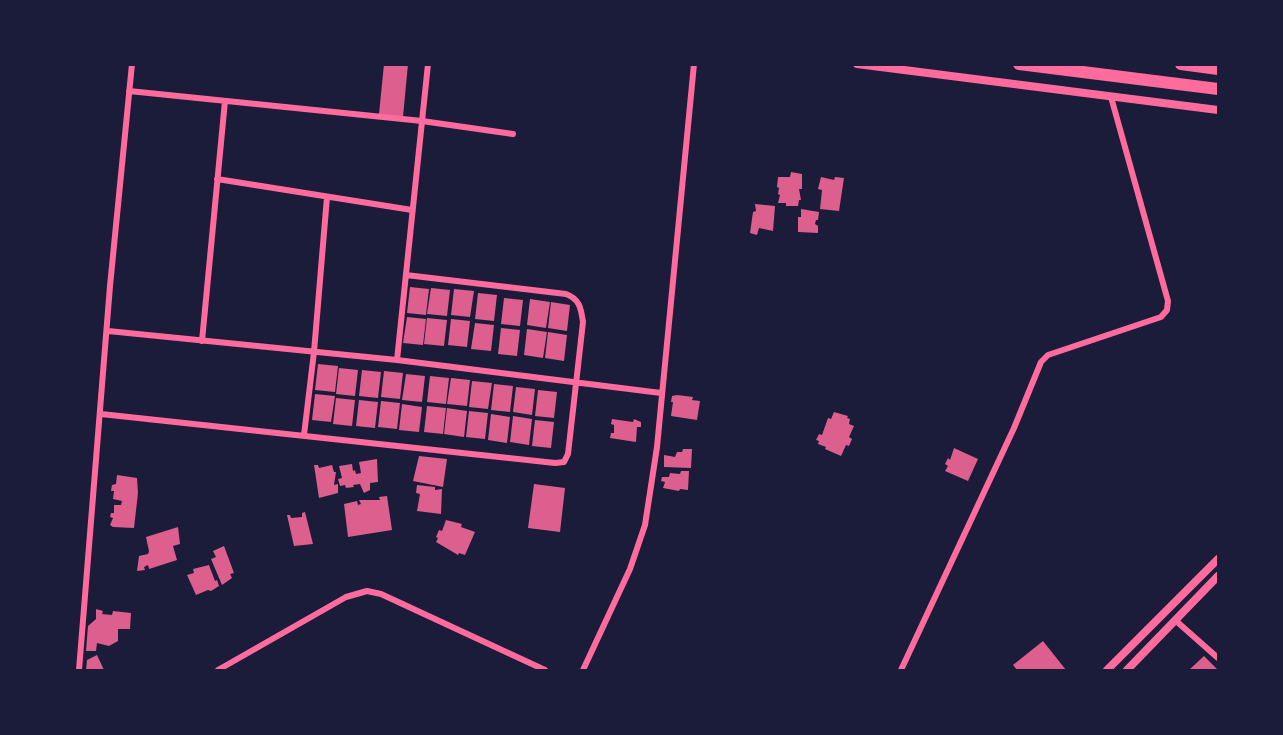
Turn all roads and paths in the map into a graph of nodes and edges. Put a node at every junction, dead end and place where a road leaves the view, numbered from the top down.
1 (132, 64) edge
2 (428, 64) edge
3 (694, 64) edge
4 (857, 64) edge
5 (1019, 64) edge
6 (1181, 64) edge
7 (1218, 69) edge
8 (1218, 89) edge
9 (129, 91) junction
10 (1111, 97) junction
11 (225, 101) junction
12 (1218, 110) edge
13 (422, 121) junction
14 (513, 134) dead end
15 (217, 179) junction
16 (327, 196) junction
17 (412, 210) junction
18 (406, 275) junction
19 (108, 331) junction
20 (202, 341) junction
21 (314, 352) junction
22 (397, 360) junction
23 (577, 383) junction
24 (661, 393) junction
25 (101, 414) junction
26 (304, 435) junction
27 (1218, 559) edge
28 (1218, 576) edge
29 (1175, 620) junction
30 (1218, 657) edge
31 (79, 670) edge
32 (218, 670) edge
33 (545, 670) edge
34 (583, 670) edge
35 (901, 670) edge
36 (1107, 670) edge
37 (1127, 670) edge

1 - 9 street
2 - 13 street
3 - 24 street
4 - 10 street
5 - 8 highway
6 - 7 highway
9 - 11 street
9 - 19 street
10 - 12 street
10 - 35 street
11 - 13 street
11 - 15 street
13 - 14 street
13 - 17 street
15 - 16 street
15 - 20 street
16 - 17 street
16 - 21 street
17 - 18 street
18 - 22 street
18 - 23 street
19 - 20 street
19 - 25 street
20 - 21 street
21 - 22 street
21 - 26 street
22 - 23 street
23 - 24 street
23 - 26 street
24 - 34 street
25 - 26 street
25 - 31 street
27 - 36 street
28 - 29 street
29 - 30 street
29 - 37 street
32 - 33 street

